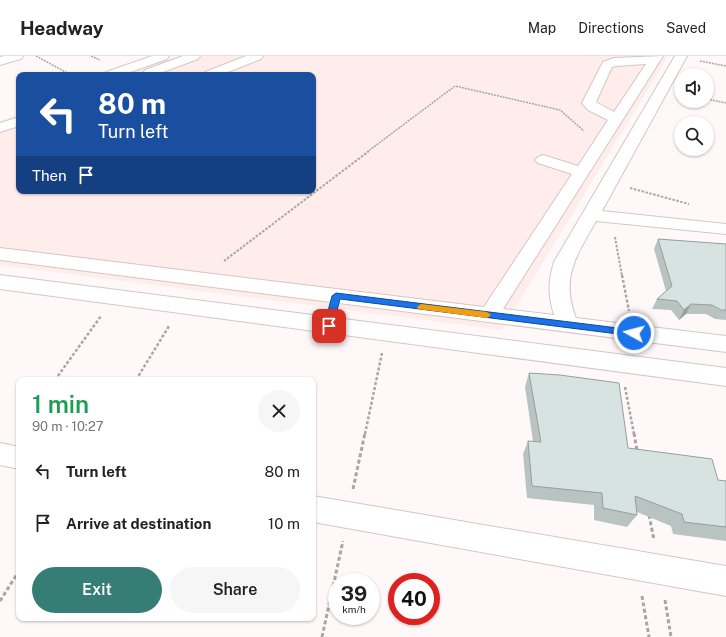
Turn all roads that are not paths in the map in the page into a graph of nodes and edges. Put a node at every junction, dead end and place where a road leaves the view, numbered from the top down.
1 (18, 56) edge
2 (163, 56) edge
3 (194, 56) edge
4 (257, 56) edge
5 (670, 57) edge
6 (0, 61) edge
7 (118, 72) edge
8 (151, 72) edge
9 (217, 72) edge
10 (16, 109) edge
11 (0, 114) edge
12 (616, 119) junction
13 (16, 122) edge
14 (0, 128) edge
15 (543, 160) dead end
16 (582, 172) junction
17 (590, 215) junction
18 (726, 229) edge
19 (0, 254) edge
20 (0, 282) edge
21 (336, 296) junction
22 (489, 315) junction
23 (568, 325) junction
24 (329, 326) junction
25 (726, 344) edge
26 (726, 377) edge
27 (0, 454) edge
28 (16, 457) edge
29 (316, 510) edge
30 (726, 581) edge

1 - 6 street
2 - 7 street
3 - 8 street
4 - 9 street
5 - 12 street
5 - 12 street
5 - 17 street
10 - 11 street
12 - 16 street
13 - 14 street
15 - 16 street
16 - 22 street
17 - 18 street
17 - 23 street
19 - 21 street
20 - 24 street
21 - 22 street
21 - 24 street
22 - 23 street
23 - 25 street
24 - 26 street
27 - 28 street
29 - 30 street

